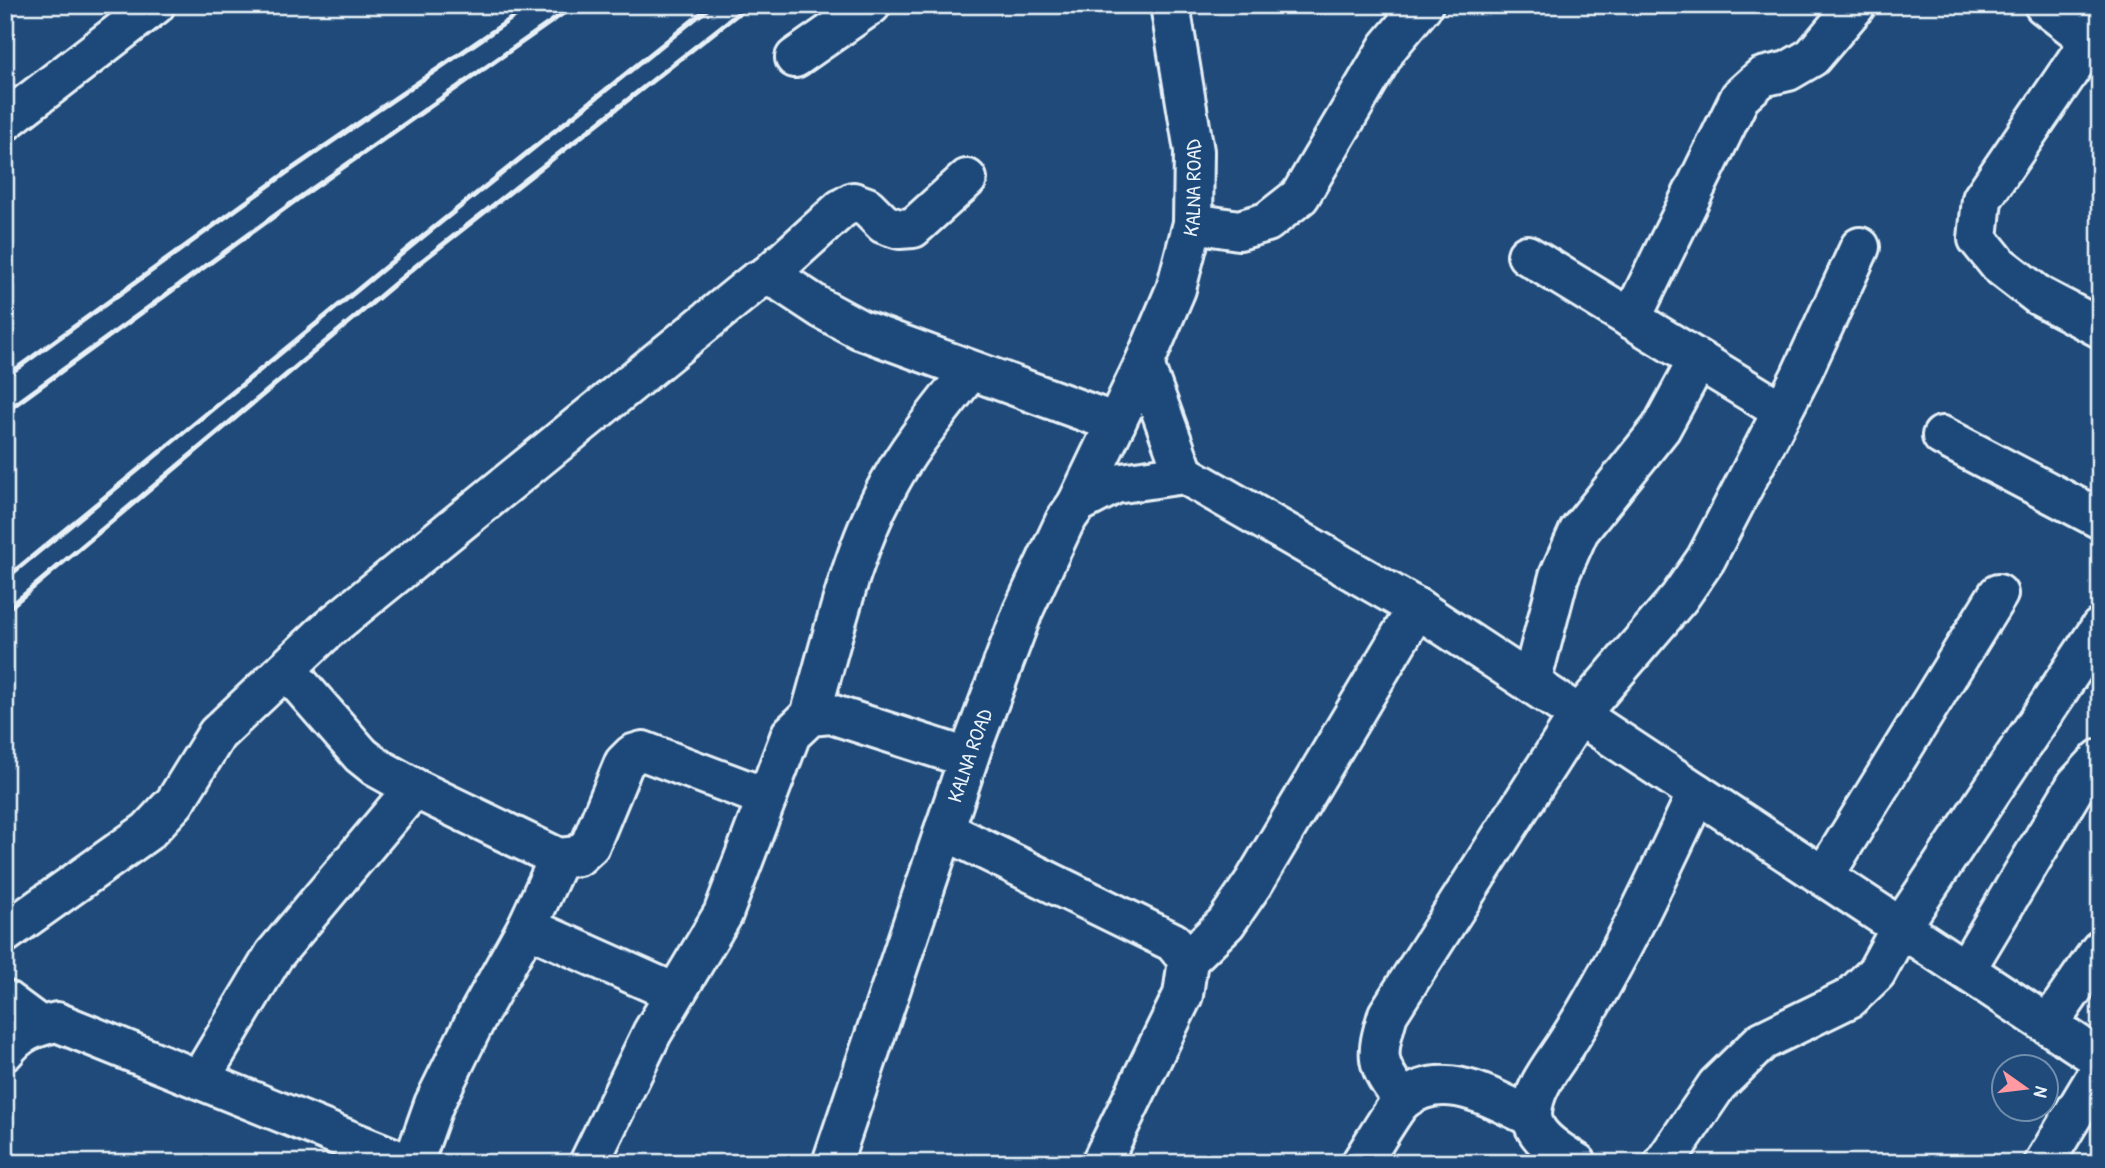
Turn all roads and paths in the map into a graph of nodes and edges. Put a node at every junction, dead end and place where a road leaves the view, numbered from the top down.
1 (155, 5) edge
2 (871, 5) edge
3 (1170, 5) edge
4 (1423, 5) edge
5 (1856, 5) edge
6 (2044, 5) edge
7 (2095, 33) edge
8 (795, 58) dead end
9 (5, 121) edge
10 (967, 179) dead end
11 (1192, 223) junction
12 (1860, 247) dead end
13 (1527, 255) dead end
14 (767, 276) junction
15 (1631, 319) junction
16 (2100, 328) edge
17 (1698, 360) junction
18 (1144, 364) junction
19 (970, 371) junction
20 (1782, 411) junction
21 (1116, 423) junction
22 (1942, 436) dead end
23 (1184, 474) junction
24 (1077, 505) junction
25 (2100, 519) edge
26 (1998, 594) dead end
27 (1417, 608) junction
28 (2100, 628) edge
29 (286, 669) junction
30 (1531, 683) junction
31 (1579, 715) junction
32 (810, 716) junction
33 (968, 758) junction
34 (2100, 759) edge
35 (414, 788) junction
36 (1698, 793) junction
37 (766, 798) junction
38 (944, 830) junction
39 (559, 858) junction
40 (1824, 876) junction
41 (527, 927) junction
42 (1901, 927) junction
43 (5, 933) edge
44 (2100, 950) edge
45 (1188, 960) junction
46 (1966, 969) junction
47 (676, 993) junction
48 (5, 1000) edge
49 (2049, 1024) junction
50 (40, 1026) junction
51 (5, 1051) edge
52 (2100, 1059) edge
53 (2100, 1070) edge
54 (200, 1079) junction
55 (1403, 1100) junction
56 (1532, 1116) junction
57 (406, 1163) edge
58 (413, 1163) edge
59 (589, 1163) edge
60 (832, 1163) edge
61 (1101, 1163) edge
62 (1361, 1163) edge
63 (1577, 1163) edge
64 (1664, 1163) edge
65 (2044, 1163) edge

1 - 9 street
2 - 8 street
3 - 11 street, KALNA ROAD
4 - 11 street
5 - 15 street
6 - 7 street
7 - 16 street
10 - 14 street
11 - 18 street, KALNA ROAD
12 - 20 street
13 - 15 street
14 - 19 street
14 - 29 street
15 - 17 street
17 - 20 street
17 - 30 street
18 - 21 street, KALNA ROAD
18 - 23 street
19 - 21 street
19 - 32 street
20 - 31 street
21 - 24 street, KALNA ROAD
22 - 25 street
23 - 24 street
23 - 27 street
24 - 33 street, KALNA ROAD
26 - 40 street
27 - 30 street
27 - 45 street
28 - 42 street
29 - 35 street
29 - 43 street
30 - 31 street
31 - 36 street
31 - 55 street
32 - 33 street
32 - 37 street
33 - 38 street, KALNA ROAD
34 - 46 street
35 - 39 street
35 - 54 street
36 - 40 street
36 - 56 street
37 - 39 street
37 - 47 street
38 - 45 street
38 - 60 street, KALNA ROAD
39 - 41 street
40 - 42 street
41 - 47 street
41 - 58 street
42 - 46 street
42 - 64 street
44 - 49 street
45 - 61 street
46 - 49 street
47 - 59 street
48 - 50 street
49 - 52 street
50 - 51 street
50 - 54 street
53 - 65 street
54 - 57 street
55 - 56 street
55 - 62 street
56 - 63 street

